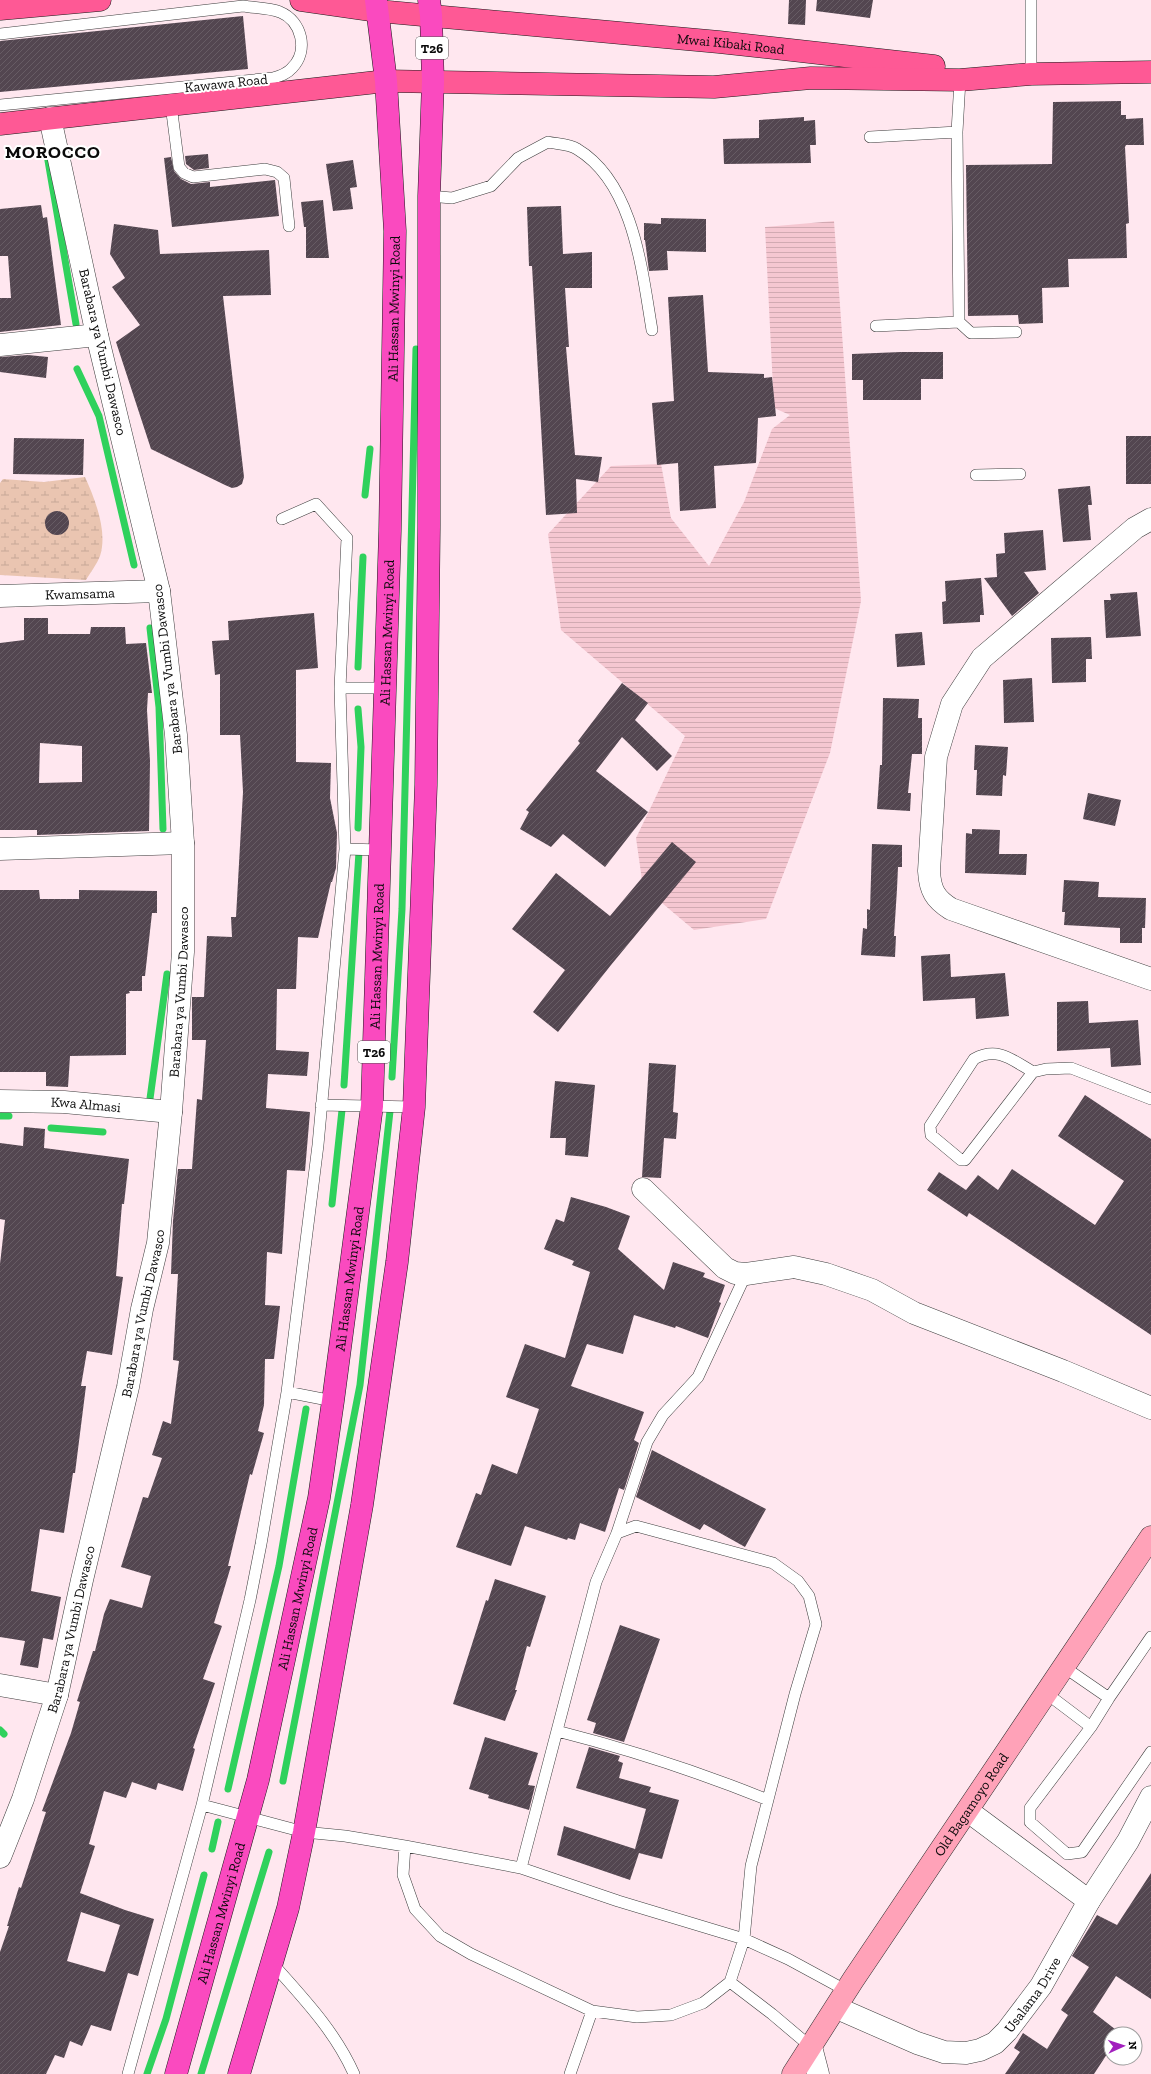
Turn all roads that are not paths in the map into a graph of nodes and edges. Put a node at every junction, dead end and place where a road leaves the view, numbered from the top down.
1 (100, 0) edge
2 (301, 0) edge
3 (1031, 0) edge
4 (57, 2) edge
5 (377, 5) edge
6 (430, 7) edge
7 (0, 9) edge
8 (0, 34) edge
9 (1151, 72) edge
10 (1031, 74) junction
11 (960, 80) junction
12 (386, 81) junction
13 (433, 81) junction
14 (0, 105) edge
15 (171, 106) junction
16 (50, 118) junction
17 (0, 124) edge
18 (956, 132) junction
19 (870, 137) dead end
20 (429, 196) junction
21 (289, 226) dead end
22 (959, 322) junction
23 (876, 326) dead end
24 (652, 330) dead end
25 (1016, 332) dead end
26 (97, 335) junction
27 (0, 345) edge
28 (1020, 474) dead end
29 (976, 475) dead end
30 (282, 519) dead end
31 (1151, 519) edge
32 (159, 591) junction
33 (0, 596) edge
34 (340, 688) junction
35 (385, 688) junction
36 (183, 843) junction
37 (0, 849) edge
38 (345, 849) junction
39 (381, 850) junction
40 (1151, 979) edge
41 (1033, 1072) junction
42 (1151, 1100) edge
43 (0, 1101) edge
44 (321, 1105) junction
45 (372, 1106) junction
46 (414, 1107) junction
47 (172, 1112) junction
48 (643, 1189) dead end
49 (746, 1274) junction
50 (287, 1392) junction
51 (334, 1401) junction
52 (1151, 1408) edge
53 (617, 1533) junction
54 (1151, 1537) edge
55 (1151, 1637) edge
56 (1064, 1667) junction
57 (0, 1685) edge
58 (1046, 1693) junction
59 (57, 1695) junction
60 (1109, 1698) junction
61 (1091, 1727) junction
62 (557, 1731) junction
63 (1151, 1752) edge
64 (1151, 1797) edge
65 (768, 1800) junction
66 (202, 1805) junction
67 (968, 1811) junction
68 (248, 1818) junction
69 (304, 1832) junction
70 (405, 1846) junction
71 (0, 1857) edge
72 (521, 1868) junction
73 (1089, 1901) junction
74 (744, 1938) junction
75 (272, 1962) junction
76 (730, 1982) junction
77 (842, 1999) junction
78 (592, 2011) junction
79 (811, 2048) junction
80 (128, 2074) edge
81 (176, 2074) edge
82 (239, 2074) edge
83 (354, 2074) edge
84 (570, 2074) edge
85 (794, 2074) edge
86 (818, 2074) edge

1 - 4 main road
2 - 5 main road
3 - 10 lane
4 - 7 main road
5 - 6 main road
5 - 12 highway, Ali Hassan Mwinyi Road / T26
6 - 10 main road, Mwai Kibaki Road
6 - 13 highway, T26
8 - 14 lane, Kawawa Road
9 - 10 main road, Mwai Kibaki Road
10 - 11 main road, Mwai Kibaki Road
11 - 13 main road, Mwai Kibaki Road
11 - 18 lane
12 - 13 main road, Kawawa Road
12 - 15 main road, Kawawa Road
12 - 35 highway, Ali Hassan Mwinyi Road / T26
13 - 20 highway, T26
15 - 16 main road, Kawawa Road
15 - 21 lane
16 - 17 main road, Kawawa Road
16 - 26 street, Barabara ya Vumbi Dawasco
18 - 19 lane
18 - 22 lane
20 - 24 lane
20 - 46 highway, T26
22 - 23 lane
22 - 25 lane
26 - 27 street
26 - 32 street, Barabara ya Vumbi Dawasco
28 - 29 lane
30 - 34 lane
31 - 40 street
32 - 33 street, Kwamsama
32 - 36 street, Barabara ya Vumbi Dawasco
34 - 35 lane
34 - 38 lane
35 - 39 highway, Ali Hassan Mwinyi Road / T26
36 - 37 street
36 - 47 street, Barabara ya Vumbi Dawasco
38 - 39 lane
38 - 44 lane
39 - 45 highway, Ali Hassan Mwinyi Road / T26
41 - 41 lane
41 - 42 lane
43 - 47 street, Kwa Almasi
44 - 45 lane
44 - 50 lane
45 - 46 lane
45 - 51 highway, Ali Hassan Mwinyi Road / T26
46 - 69 highway, T26
47 - 59 street, Barabara ya Vumbi Dawasco
48 - 49 street
49 - 52 street
49 - 53 lane
50 - 51 lane
50 - 66 lane
51 - 68 highway, Ali Hassan Mwinyi Road / T26
53 - 62 lane
53 - 65 lane
54 - 56 street, Old Bagamoyo Road
55 - 60 lane
56 - 58 street, Old Bagamoyo Road
56 - 60 lane
57 - 59 street
58 - 61 lane
58 - 67 street, Old Bagamoyo Road
59 - 71 street, Barabara ya Vumbi Dawasco
60 - 61 lane
61 - 63 lane
62 - 65 lane
62 - 72 lane
64 - 73 street, Usalama Drive
65 - 74 lane
66 - 68 lane
66 - 80 lane
67 - 73 street
67 - 77 street, Old Bagamoyo Road
68 - 69 lane
68 - 81 highway, Ali Hassan Mwinyi Road / T26
69 - 70 lane
69 - 75 highway, T26
70 - 72 lane
70 - 78 lane
72 - 74 lane
73 - 77 street, Usalama Drive
74 - 76 lane
74 - 77 lane
75 - 82 highway, T26
75 - 83 lane
76 - 78 lane
76 - 79 lane
77 - 79 street, Old Bagamoyo Road
78 - 84 lane
79 - 85 street, Old Bagamoyo Road
79 - 86 street

